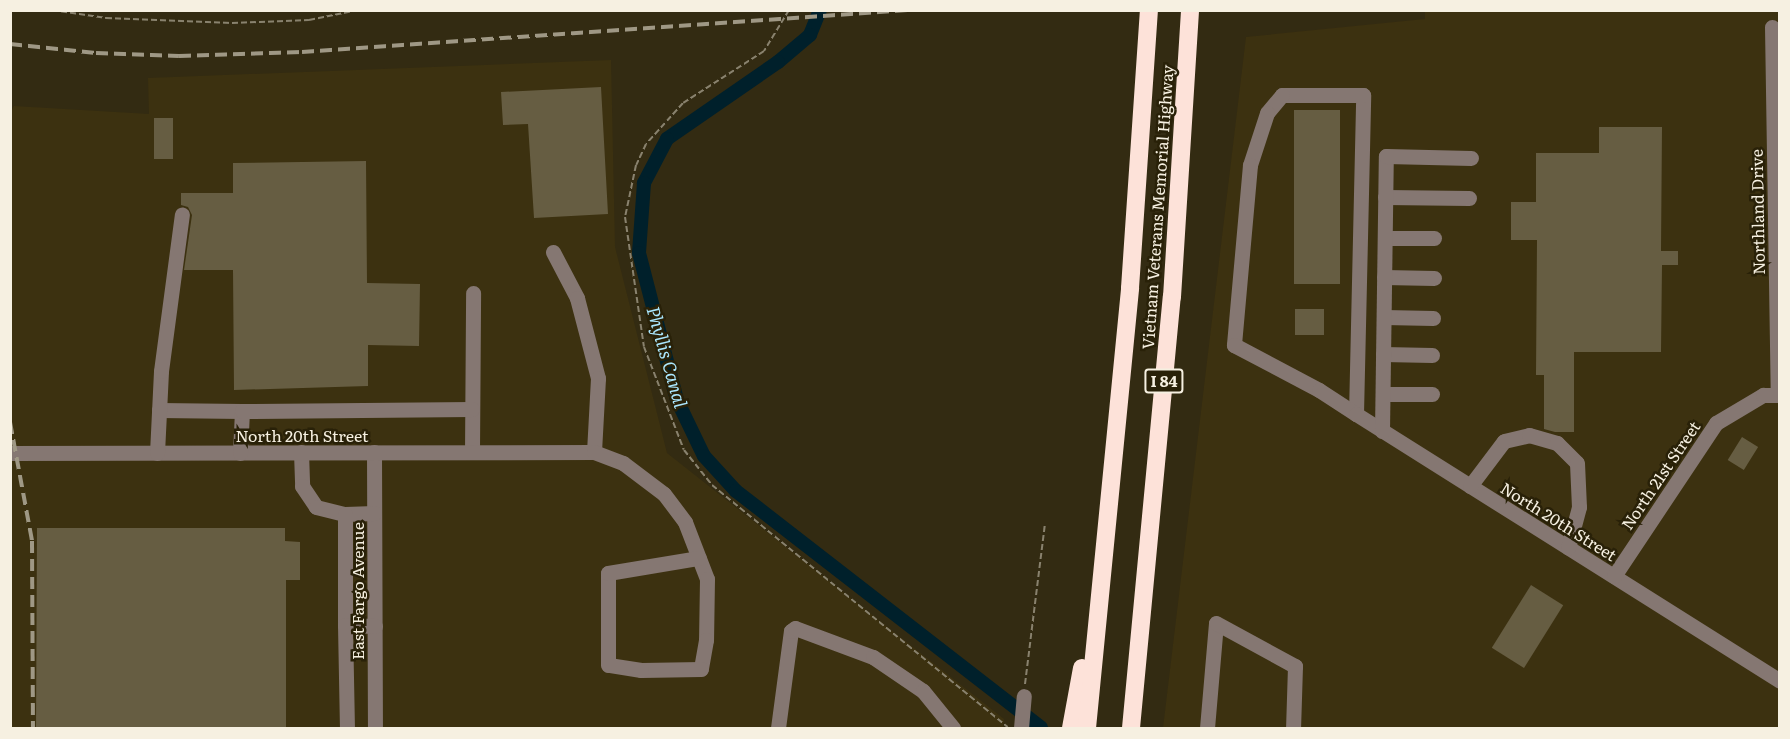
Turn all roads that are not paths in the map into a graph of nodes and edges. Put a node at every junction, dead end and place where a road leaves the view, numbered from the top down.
1 (1149, 10) edge
2 (1190, 10) edge
3 (1772, 27) dead end
4 (1776, 70) edge
5 (1471, 158) dead end
6 (1385, 197) junction
7 (1469, 198) dead end
8 (182, 214) dead end
9 (1777, 232) edge
10 (1385, 238) junction
11 (1434, 238) dead end
12 (553, 252) dead end
13 (1384, 277) junction
14 (1434, 278) dead end
15 (473, 293) dead end
16 (1384, 317) junction
17 (1433, 318) dead end
18 (1383, 354) junction
19 (1432, 355) dead end
20 (1383, 394) junction
21 (1432, 394) dead end
22 (1779, 395) edge
23 (472, 409) junction
24 (159, 410) junction
25 (242, 411) junction
26 (1356, 414) junction
27 (1382, 431) junction
28 (301, 452) junction
29 (374, 452) junction
30 (472, 452) junction
31 (594, 452) junction
32 (10, 453) edge
33 (157, 453) junction
34 (240, 453) junction
35 (1470, 486) junction
36 (374, 513) junction
37 (345, 514) junction
38 (1107, 524) junction
39 (1568, 548) junction
40 (699, 558) junction
41 (1614, 576) junction
42 (345, 625) junction
43 (375, 626) junction
44 (1779, 681) edge
45 (1024, 696) road end
46 (1071, 728) edge
47 (347, 729) edge
48 (375, 729) edge
49 (778, 729) edge
50 (953, 729) edge
51 (1020, 729) edge
52 (1087, 729) edge
53 (1131, 729) edge
54 (1207, 729) edge
55 (1293, 729) edge

1 - 38 highway, Vietnam Veterans Memorial Highway / I 84
2 - 53 highway, Vietnam Veterans Memorial Highway / I 84
3 - 4 street, Northland Drive
4 - 9 street, Northland Drive
5 - 6 street
6 - 7 street
6 - 10 street
8 - 24 street
9 - 22 street, Northland Drive
10 - 11 street
10 - 13 street
12 - 31 street
13 - 14 street
13 - 16 street
15 - 23 street
16 - 17 street
16 - 18 street
18 - 19 street
18 - 20 street
20 - 21 street
20 - 27 street
22 - 41 street, North 21st Street
23 - 25 street
23 - 30 street
24 - 25 street
24 - 33 street
25 - 34 street
26 - 26 street, North 20th Street
26 - 27 street, North 20th Street
27 - 35 street, North 20th Street
28 - 29 street, North 20th Street
28 - 34 street, North 20th Street
28 - 37 street
29 - 30 street, North 20th Street
29 - 36 street, East Fargo Avenue
30 - 31 street, North 20th Street
31 - 40 street
32 - 33 street, North 20th Street
33 - 34 street, North 20th Street
35 - 39 street, North 20th Street
35 - 39 street
36 - 37 street
36 - 43 street, East Fargo Avenue
37 - 42 street
38 - 46 highway
38 - 52 highway, I 84
39 - 41 street, North 20th Street
40 - 40 street
41 - 44 street, North 20th Street
42 - 43 street
42 - 47 street
43 - 48 street, East Fargo Avenue
45 - 51 street
49 - 50 street
54 - 55 street

